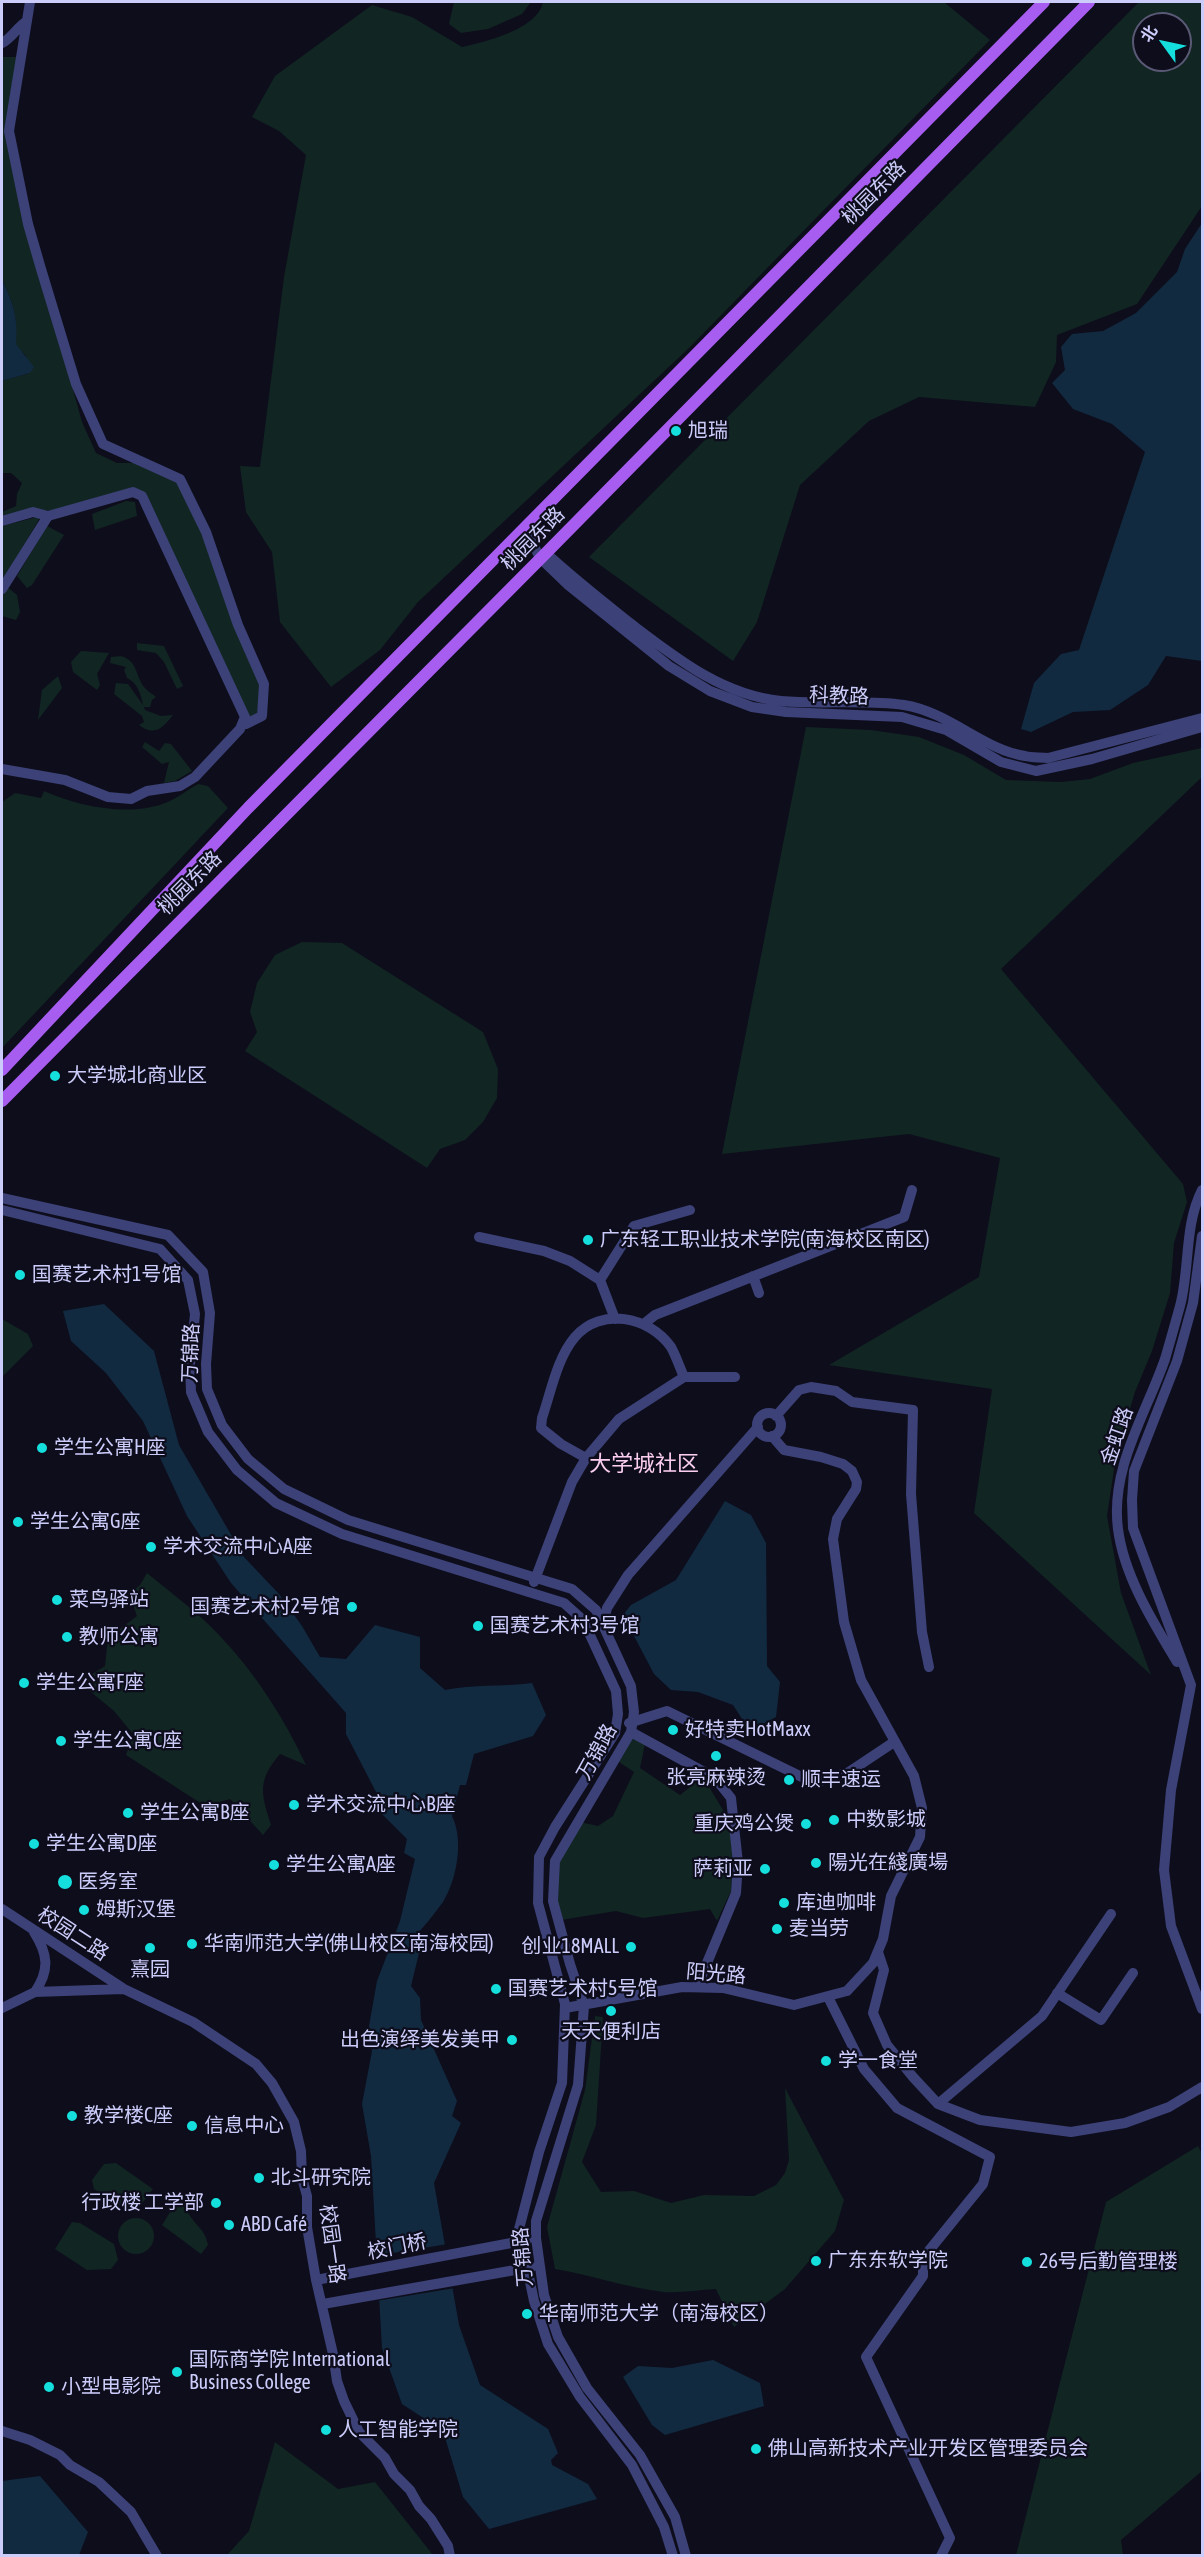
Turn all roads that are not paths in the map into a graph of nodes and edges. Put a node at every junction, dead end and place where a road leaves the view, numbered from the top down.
1 (30, 2) edge
2 (1044, 2) edge
3 (1089, 2) edge
4 (27, 21) junction
5 (2, 43) edge
6 (48, 516) junction
7 (2, 521) edge
8 (524, 529) junction
9 (543, 556) junction
10 (2, 589) edge
11 (1203, 718) edge
12 (246, 724) dead end
13 (1203, 727) edge
14 (2, 769) edge
15 (2, 1070) edge
16 (2, 1101) edge
17 (912, 1190) dead end
18 (1203, 1190) edge
19 (2, 1197) edge
20 (2, 1210) edge
21 (690, 1210) dead end
22 (1203, 1236) edge
23 (479, 1237) dead end
24 (753, 1276) junction
25 (600, 1280) junction
26 (759, 1293) dead end
27 (615, 1319) junction
28 (645, 1323) junction
29 (684, 1377) junction
30 (735, 1377) dead end
31 (777, 1416) junction
32 (758, 1427) junction
33 (772, 1436) junction
34 (586, 1458) junction
35 (536, 1576) junction
36 (532, 1591) junction
37 (603, 1625) junction
38 (929, 1667) dead end
39 (1191, 1685) junction
40 (617, 1724) junction
41 (632, 1727) junction
42 (894, 1742) junction
43 (2, 1909) edge
44 (1111, 1914) dead end
45 (31, 1928) junction
46 (878, 1952) junction
47 (1132, 1973) dead end
48 (698, 1987) junction
49 (124, 1989) junction
50 (34, 1992) junction
51 (1057, 1993) junction
52 (828, 1997) junction
53 (584, 2006) junction
54 (2, 2008) edge
55 (565, 2008) junction
56 (1203, 2009) edge
57 (1203, 2087) edge
58 (938, 2104) junction
59 (536, 2238) junction
60 (521, 2242) junction
61 (540, 2265) junction
62 (527, 2268) junction
63 (316, 2280) junction
64 (323, 2304) junction
65 (2, 2431) edge
66 (157, 2556) edge
67 (450, 2556) edge
68 (673, 2556) edge
69 (686, 2556) edge
70 (941, 2556) edge

1 - 4 street
2 - 8 main road, 桃园东路
3 - 9 main road, 桃园东路
4 - 5 street
4 - 12 street
6 - 7 street
6 - 10 street
6 - 14 street
8 - 9 street, 科教路
8 - 15 main road, 桃园东路
9 - 11 street, 科教路
9 - 13 street, 科教路
9 - 16 main road, 桃园东路
17 - 24 street
18 - 39 street, 金虹路
19 - 35 street, 万锦路
20 - 36 street, 万锦路
21 - 25 street
22 - 39 street, 金虹路
23 - 25 street
24 - 26 street
24 - 28 street
25 - 27 street
27 - 28 street
27 - 34 street
28 - 29 street
29 - 30 street
29 - 34 street
31 - 32 street
31 - 33 street
31 - 38 street
32 - 33 street
32 - 37 street
33 - 42 street
34 - 35 street
35 - 36 street
35 - 37 street, 万锦路
36 - 40 street, 万锦路
37 - 41 street, 万锦路
39 - 56 street
40 - 41 street
40 - 55 street, 万锦路
41 - 42 street
41 - 48 street
41 - 53 street, 万锦路
42 - 46 street
43 - 45 street, 校园二路
44 - 51 street
45 - 49 street, 校园二路
45 - 50 street
46 - 52 street, 阳光路
46 - 58 street
47 - 51 street
48 - 52 street, 阳光路
48 - 53 street, 阳光路
49 - 50 street
49 - 63 street, 校园一路
50 - 54 street
51 - 58 street
52 - 70 street
53 - 55 street, 阳光路
53 - 59 street, 万锦路
55 - 60 street, 万锦路
57 - 58 street
59 - 60 street, 校门桥
59 - 61 street, 万锦路
60 - 62 street, 万锦路
60 - 63 street, 校门桥
61 - 62 street
61 - 69 street, 万锦路
62 - 64 street
62 - 68 street, 万锦路
63 - 64 street, 校园一路
64 - 67 street, 校园一路
65 - 66 street

